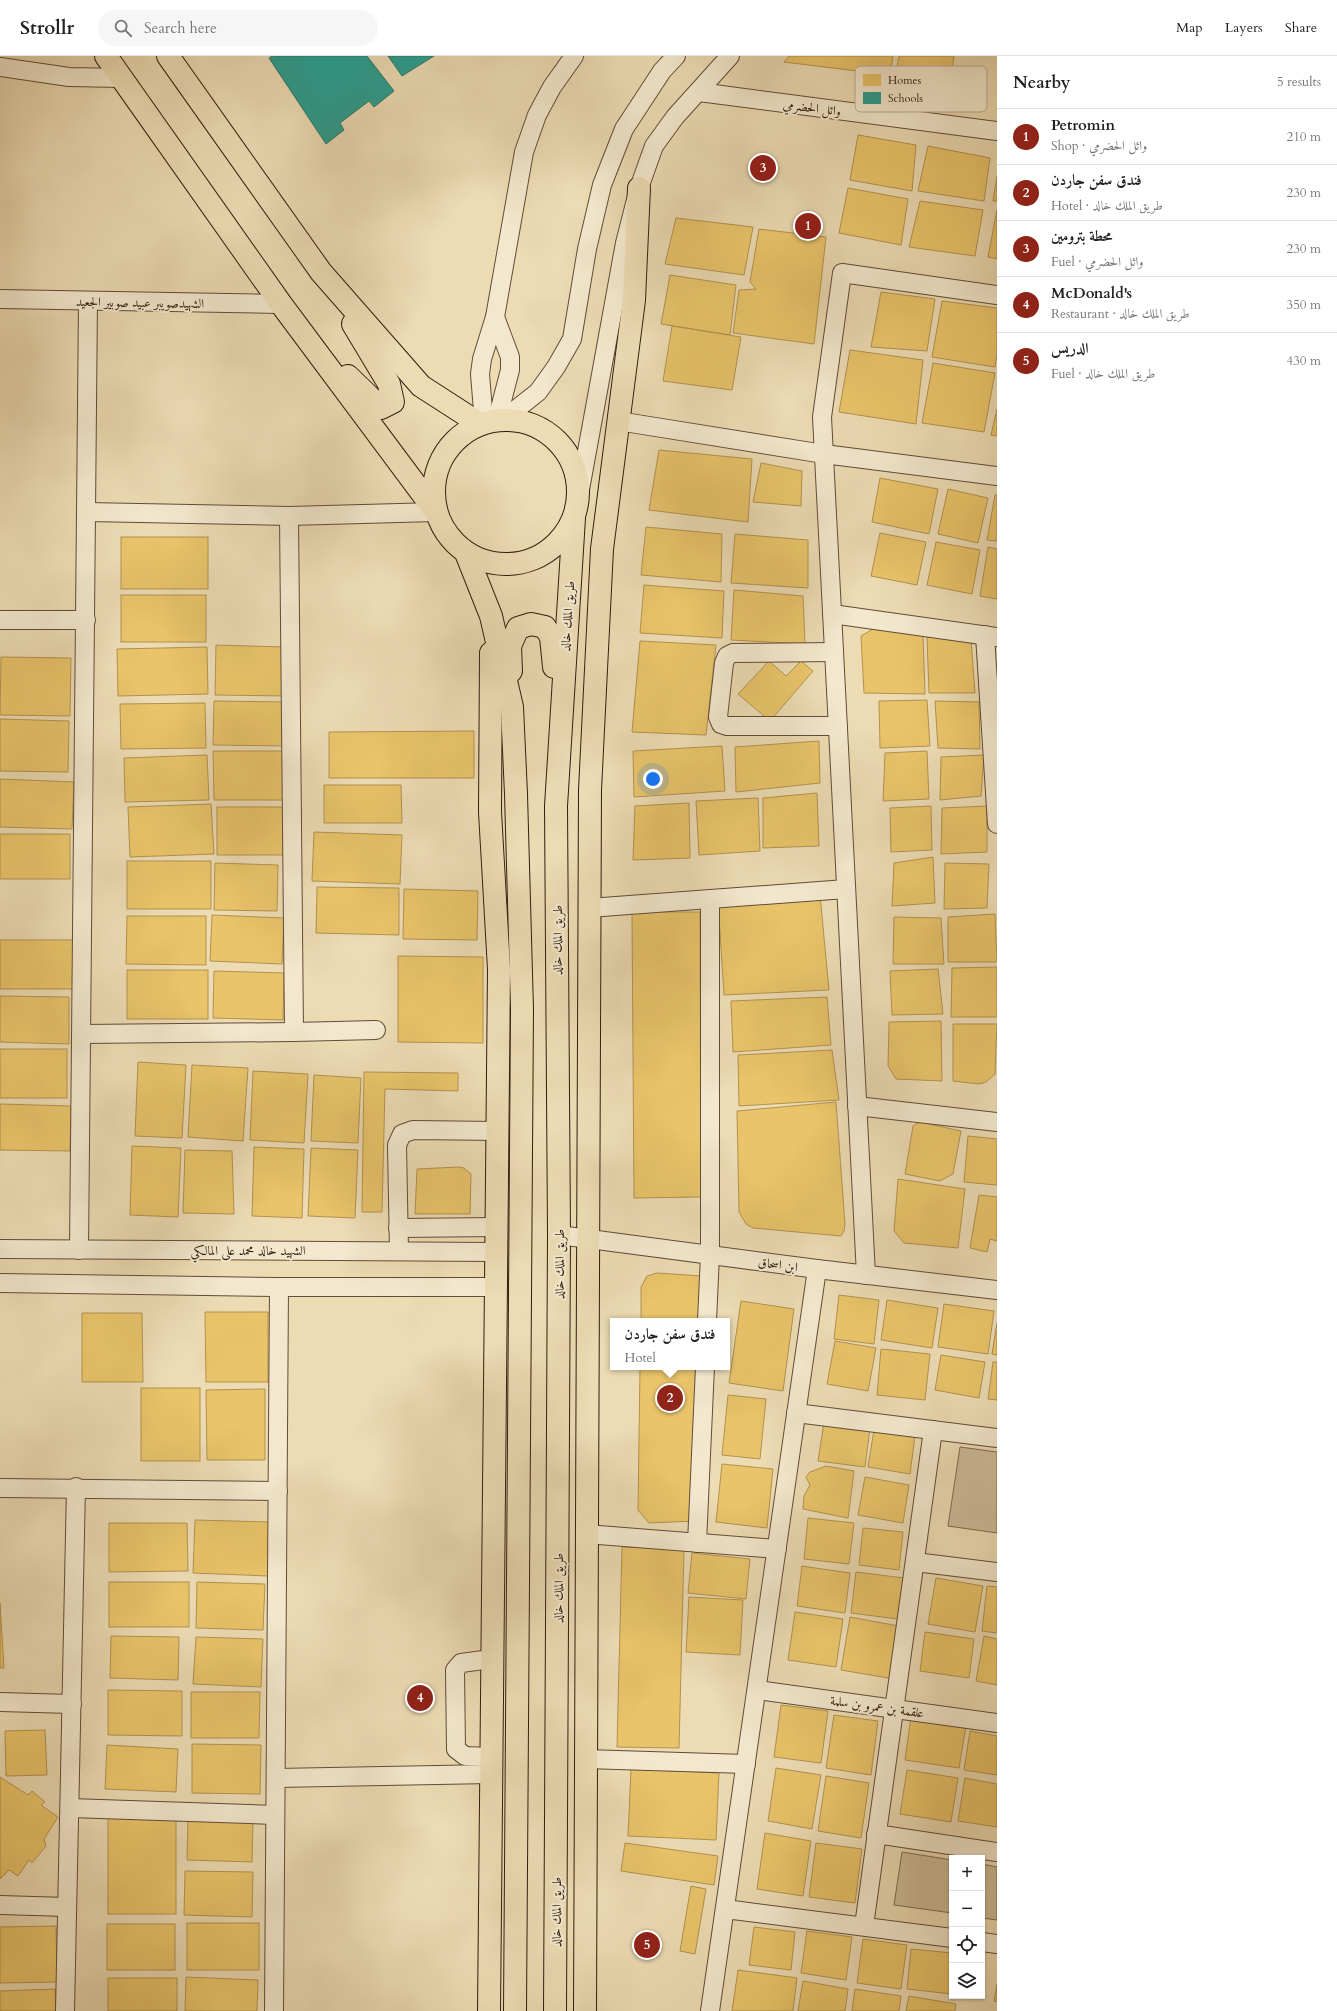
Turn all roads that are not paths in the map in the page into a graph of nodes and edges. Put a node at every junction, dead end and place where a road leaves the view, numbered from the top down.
1 (106, 56) edge
2 (168, 56) edge
3 (574, 56) edge
4 (676, 56) edge
5 (730, 56) edge
6 (0, 67) edge
7 (121, 78) junction
8 (699, 92) junction
9 (997, 131) edge
10 (639, 188) junction
11 (321, 272) junction
12 (997, 295) edge
13 (0, 299) edge
14 (88, 301) junction
15 (281, 304) junction
16 (495, 317) junction
17 (618, 420) junction
18 (491, 422) junction
19 (824, 454) junction
20 (997, 476) edge
21 (578, 495) junction
22 (87, 512) junction
23 (436, 512) junction
24 (289, 516) junction
25 (574, 518) junction
26 (466, 553) junction
27 (832, 614) junction
28 (491, 616) junction
29 (0, 620) edge
30 (86, 620) junction
31 (991, 636) edge
32 (834, 652) junction
33 (512, 707) junction
34 (560, 719) junction
35 (838, 726) junction
36 (996, 798) edge
37 (997, 824) edge
38 (846, 889) junction
39 (710, 899) junction
40 (589, 908) junction
41 (376, 1030) dead end
42 (294, 1032) junction
43 (82, 1034) junction
44 (857, 1106) junction
45 (997, 1122) edge
46 (497, 1131) junction
47 (496, 1227) junction
48 (398, 1228) junction
49 (559, 1235) junction
50 (589, 1238) junction
51 (0, 1250) edge
52 (79, 1250) junction
53 (399, 1251) junction
54 (495, 1252) junction
55 (710, 1254) junction
56 (817, 1269) junction
57 (866, 1275) junction
58 (0, 1283) edge
59 (279, 1287) junction
60 (495, 1287) junction
61 (997, 1290) edge
62 (707, 1318) edge
63 (705, 1370) edge
64 (796, 1413) junction
65 (933, 1430) junction
66 (997, 1438) edge
67 (76, 1487) junction
68 (0, 1488) edge
69 (278, 1491) junction
70 (586, 1534) junction
71 (697, 1543) junction
72 (777, 1549) junction
73 (915, 1562) junction
74 (997, 1572) edge
75 (491, 1659) junction
76 (757, 1690) junction
77 (0, 1702) edge
78 (72, 1704) junction
79 (896, 1709) junction
80 (997, 1723) edge
81 (585, 1759) junction
82 (746, 1764) junction
83 (491, 1765) junction
84 (276, 1778) junction
85 (70, 1808) junction
86 (275, 1815) junction
87 (876, 1834) junction
88 (997, 1852) edge
89 (0, 1905) edge
90 (67, 1907) junction
91 (725, 1909) junction
92 (864, 1926) junction
93 (949, 1938) edge
94 (985, 1942) edge
95 (997, 1944) edge
96 (65, 2011) edge
97 (274, 2011) edge
98 (489, 2011) edge
99 (515, 2011) edge
100 (556, 2011) edge
101 (585, 2011) edge
102 (710, 2011) edge

1 - 7 main road
2 - 11 main road
3 - 16 street
4 - 18 street
5 - 8 street
6 - 7 street
7 - 15 main road
8 - 9 street, وائل الحضرمي
8 - 10 street
10 - 17 main road
10 - 21 street
11 - 15 main road
11 - 18 main road
12 - 19 street
13 - 14 street, الشهيدصويبر عبيد صوبير الجعيد
14 - 15 street, الشهيدصويبر عبيد صوبير الجعيد
14 - 22 street
15 - 23 main road
16 - 18 street
16 - 18 street
17 - 19 street
17 - 40 main road
18 - 21 main road
18 - 23 main road
19 - 20 street
19 - 27 street
21 - 25 main road
22 - 24 street
22 - 30 street
23 - 24 street
23 - 26 main road
24 - 42 street
25 - 26 main road
25 - 34 main road, طريق الملك خالد
26 - 28 main road
27 - 31 street
27 - 32 street
28 - 33 main road
28 - 46 main road
29 - 30 street
30 - 43 street
31 - 36 street
32 - 35 street
32 - 35 street
33 - 34 main road
33 - 99 main road
34 - 49 main road, طريق الملك خالد
35 - 38 street
36 - 37 street
38 - 39 street
38 - 44 street
39 - 40 street
39 - 55 street
40 - 50 main road
41 - 42 street
42 - 43 street
43 - 52 street
44 - 45 street
44 - 57 street
46 - 47 main road
46 - 48 street
47 - 48 street
47 - 54 main road
48 - 53 street
49 - 50 street, ابن اسحاق
49 - 100 main road, طريق الملك خالد
50 - 55 street, ابن اسحاق
50 - 70 main road
51 - 52 street, الشهيد خالد محمد على المالكي
52 - 53 street, الشهيد خالد محمد على المالكي
53 - 54 street, الشهيد خالد محمد على المالكي
54 - 60 main road
55 - 56 street, ابن اسحاق
55 - 62 street
56 - 57 street, ابن اسحاق
56 - 64 street
57 - 61 street, ابن اسحاق
58 - 59 street
59 - 60 street
59 - 69 street
60 - 75 main road
63 - 71 street
64 - 65 street
64 - 72 street
65 - 66 street
65 - 73 street
67 - 68 street
67 - 69 street
67 - 78 street
69 - 84 street
70 - 71 street
70 - 81 main road
71 - 72 street
72 - 76 street
73 - 74 street
73 - 79 street
75 - 83 main road
75 - 83 street
76 - 79 street, علقمة بن عمرو بن سلمة
76 - 82 street
77 - 78 street
78 - 85 street
79 - 80 street, علقمة بن عمرو بن سلمة
79 - 87 street
81 - 82 street
81 - 101 main road
82 - 91 street
83 - 84 street
83 - 98 main road
84 - 86 street
85 - 86 street
85 - 90 street
86 - 97 street
87 - 88 street
87 - 92 street
89 - 90 street
90 - 96 street
91 - 92 street
91 - 102 street
92 - 93 street
94 - 95 street

